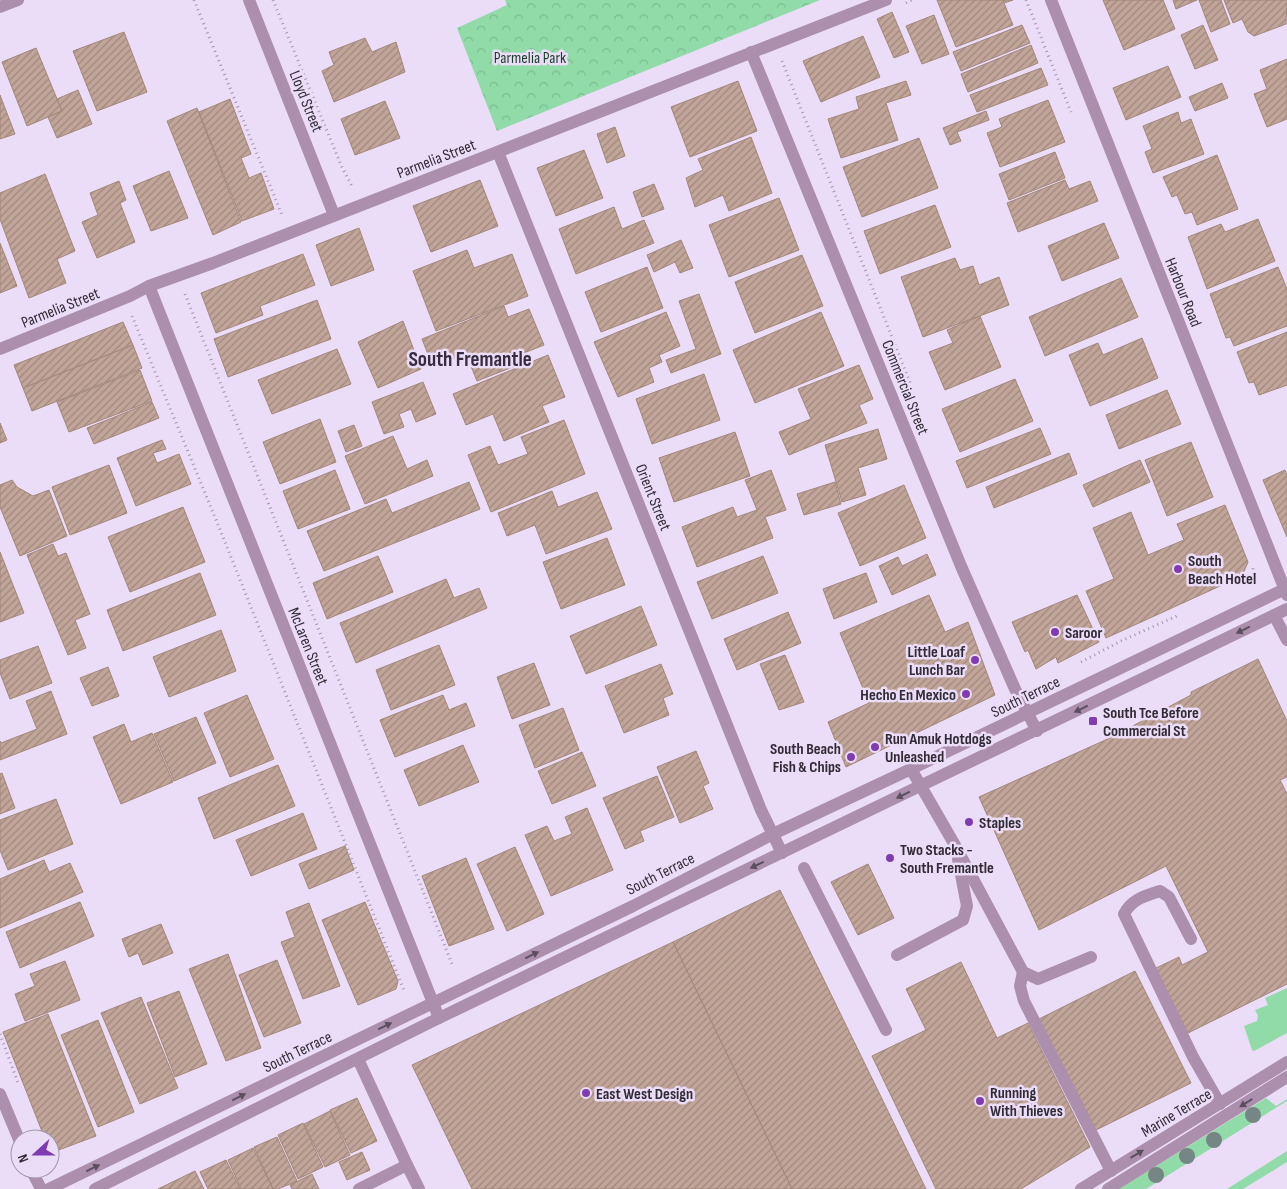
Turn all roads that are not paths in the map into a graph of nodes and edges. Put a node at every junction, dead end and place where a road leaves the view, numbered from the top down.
1 (18, 0) edge
2 (249, 0) edge
3 (886, 0) edge
4 (1051, 0) edge
5 (0, 7) edge
6 (751, 52) junction
7 (498, 152) junction
8 (334, 215) junction
9 (149, 286) junction
10 (0, 349) edge
11 (1286, 591) edge
12 (1287, 609) edge
13 (1274, 615) junction
14 (1287, 640) edge
15 (1028, 713) junction
16 (1037, 731) junction
17 (911, 769) junction
18 (921, 786) junction
19 (773, 834) junction
20 (956, 847) junction
21 (782, 853) junction
22 (804, 868) dead end
23 (1191, 938) dead end
24 (897, 955) dead end
25 (1091, 957) dead end
26 (1023, 972) junction
27 (433, 1003) junction
28 (440, 1018) junction
29 (886, 1030) dead end
30 (358, 1059) junction
31 (1287, 1062) edge
32 (1287, 1077) edge
33 (0, 1094) edge
34 (1220, 1104) junction
35 (15, 1129) edge
36 (407, 1165) junction
37 (1111, 1171) junction
38 (49, 1189) edge
39 (94, 1189) edge
40 (360, 1189) edge
41 (419, 1189) edge
42 (1081, 1189) edge
43 (1108, 1189) edge

1 - 5 street
2 - 8 street, Lloyd Street
3 - 6 street, Parmelia Street
4 - 11 street, Harbour Road
6 - 7 street, Parmelia Street
6 - 15 street, Commercial Street
7 - 8 street, Parmelia Street
7 - 19 street, Orient Street
8 - 9 street, Parmelia Street
9 - 10 street, Parmelia Street
9 - 27 street, McLaren Street
11 - 15 street, South Terrace
12 - 13 street, South Terrace
13 - 14 street
13 -> 16 street, South Terrace
15 - 16 street, Commercial Street
15 - 17 street, South Terrace
16 - 18 street, South Terrace
17 - 18 street
17 - 19 street, South Terrace
18 - 20 street
18 -> 21 street, South Terrace
19 - 21 street, Orient Street
27 -> 19 street, South Terrace
20 - 24 street
20 - 26 street
21 -> 28 street, South Terrace
22 - 29 street
23 - 34 street
25 - 26 street
26 - 37 street
27 - 28 street, McLaren Street
38 -> 27 street, South Terrace
28 - 30 street, South Terrace
30 - 36 street
30 - 39 street, South Terrace
31 - 34 street, Marine Terrace
32 -> 43 street, Marine Terrace
33 - 35 street
37 -> 34 street, Marine Terrace
36 - 40 street
36 - 41 street
37 - 42 street, Marine Terrace

